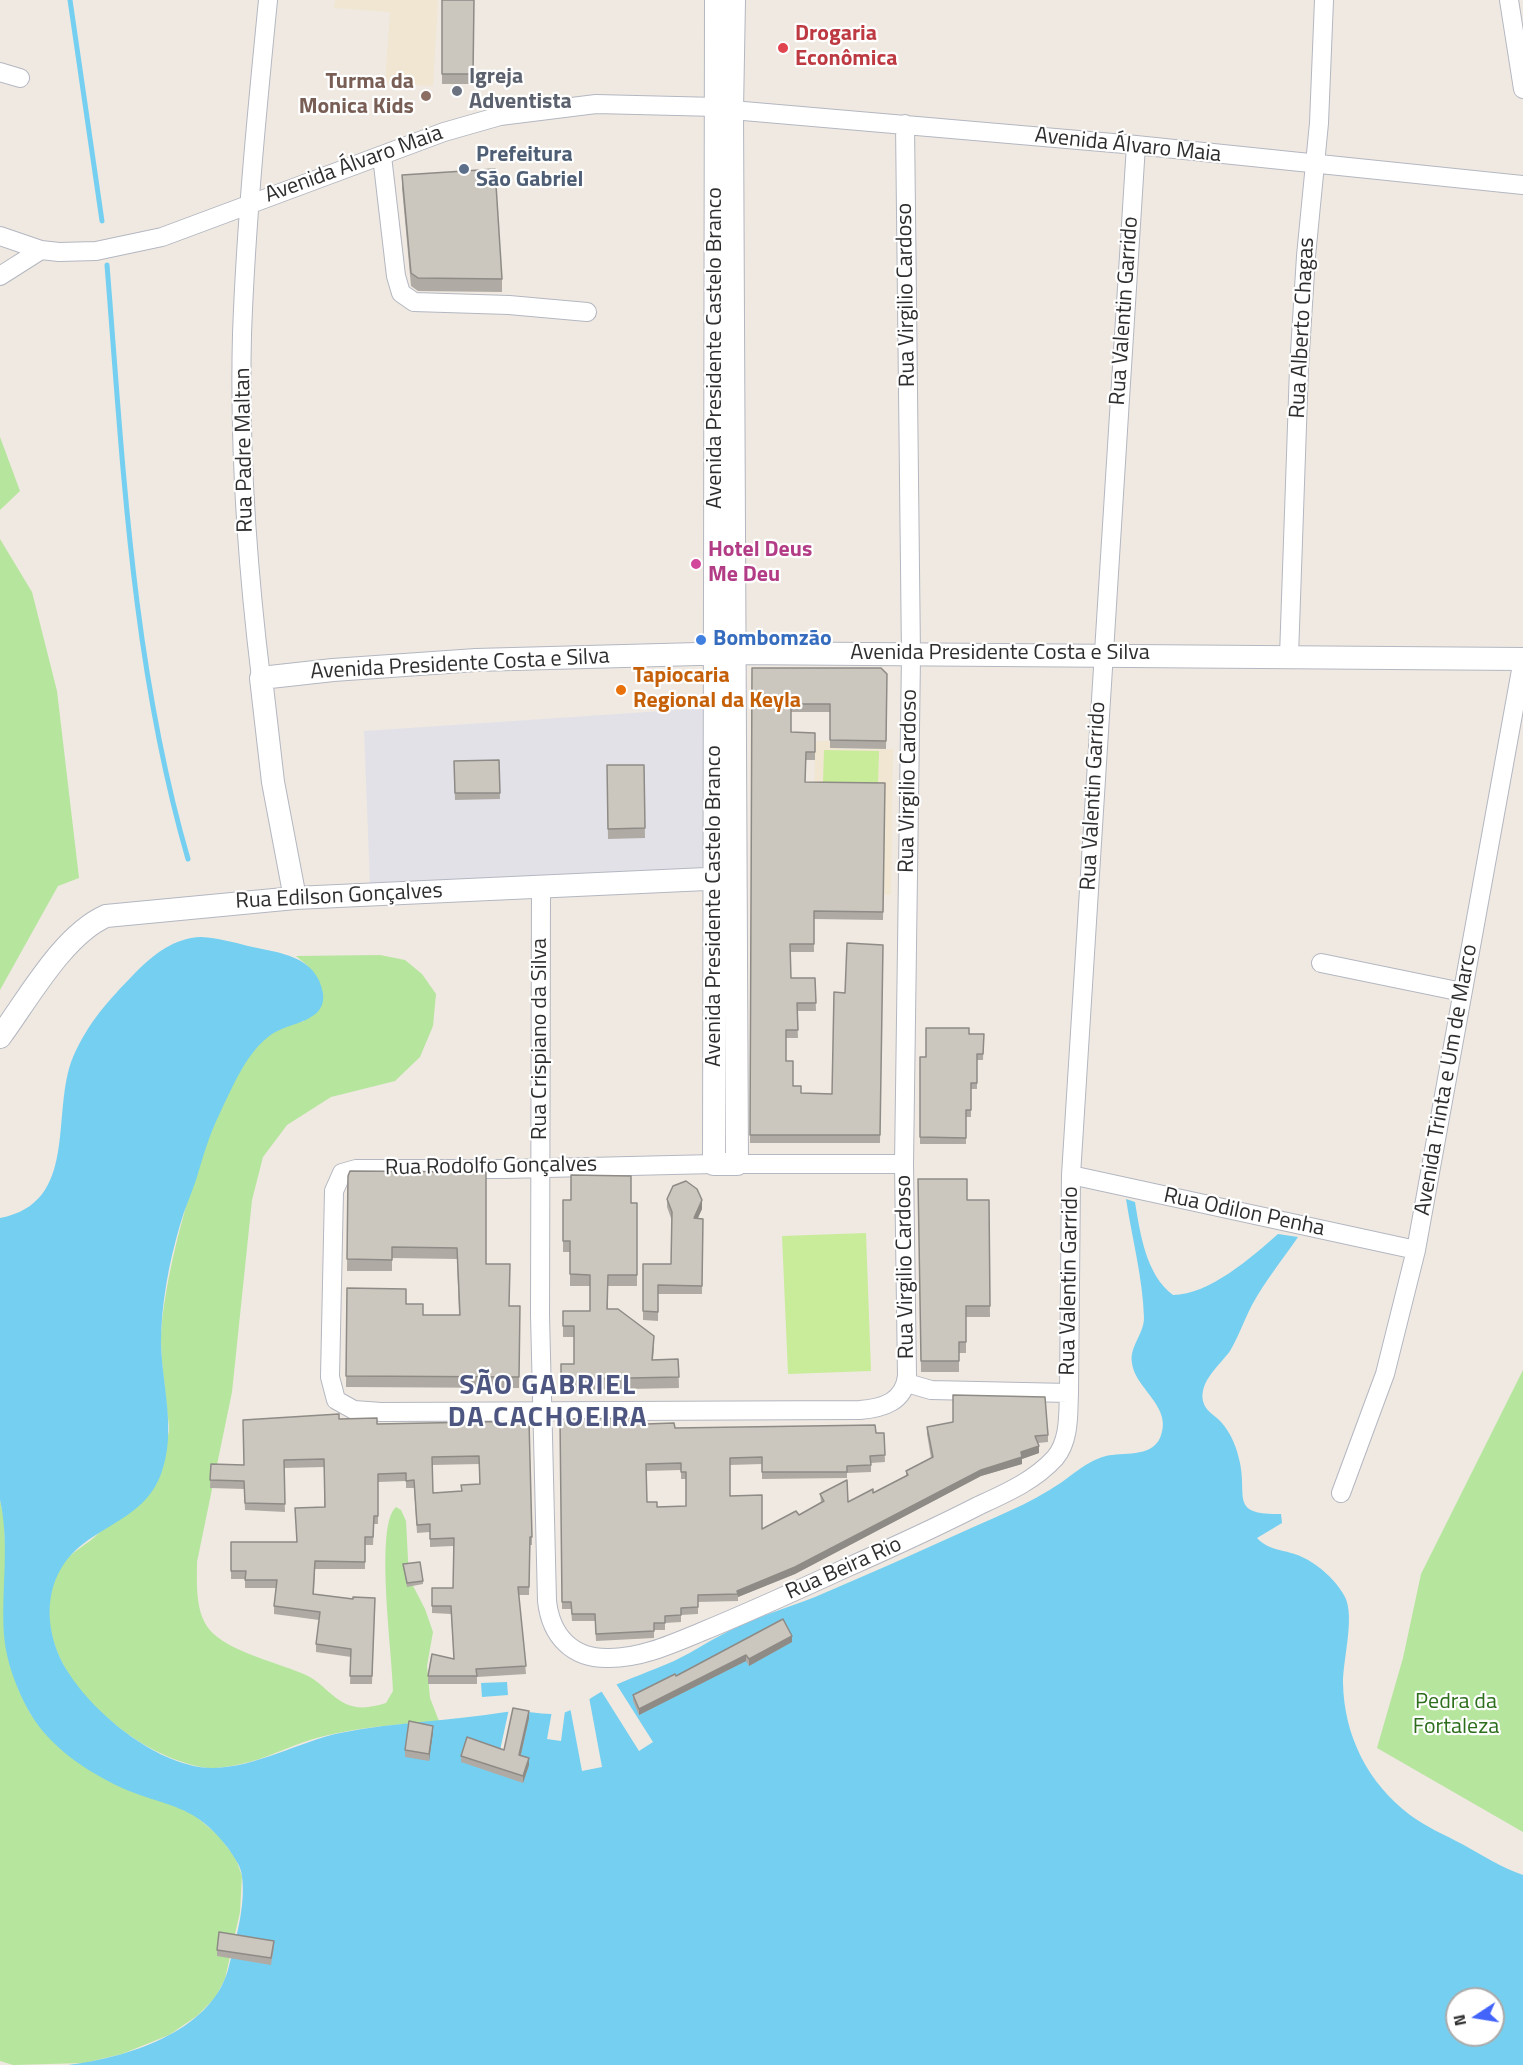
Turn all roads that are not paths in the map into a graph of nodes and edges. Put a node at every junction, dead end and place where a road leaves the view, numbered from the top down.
1 (268, 0) edge
2 (716, 0) edge
3 (734, 0) edge
4 (1324, 0) edge
5 (1509, 0) edge
6 (0, 72) edge
7 (20, 78) dead end
8 (1523, 88) edge
9 (724, 109) junction
10 (904, 124) junction
11 (1136, 145) junction
12 (381, 156) junction
13 (1315, 165) junction
14 (1523, 185) edge
15 (249, 203) junction
16 (0, 236) edge
17 (41, 250) junction
18 (0, 276) edge
19 (587, 312) dead end
20 (725, 653) junction
21 (1103, 654) junction
22 (911, 656) junction
23 (1289, 656) junction
24 (1523, 659) edge
25 (261, 678) junction
26 (725, 878) junction
27 (542, 886) junction
28 (295, 898) junction
29 (1321, 963) dead end
30 (1462, 992) junction
31 (0, 1037) edge
32 (714, 1164) junction
33 (737, 1164) junction
34 (904, 1164) junction
35 (541, 1168) junction
36 (1071, 1175) junction
37 (1416, 1250) junction
38 (902, 1391) junction
39 (1069, 1393) junction
40 (542, 1410) junction
41 (1062, 1446) joint
42 (1341, 1493) dead end
43 (608, 1658) joint

1 - 15 street, Rua Padre Maltan
2 - 9 street, Avenida Presidente Castelo Branco
3 - 9 street, Avenida Presidente Castelo Branco
4 - 13 street, Rua Alberto Chagas
5 - 8 street
6 - 7 street
9 - 10 street, Avenida Álvaro Maia
9 - 12 street, Avenida Álvaro Maia
9 - 20 street, Avenida Presidente Castelo Branco
10 - 11 street, Avenida Álvaro Maia
10 - 22 street, Rua Virgilio Cardoso
11 - 13 street, Avenida Álvaro Maia
11 - 21 street, Rua Valentin Garrido
12 - 15 street, Avenida Álvaro Maia
12 - 19 street
13 - 14 street, Avenida Álvaro Maia
13 - 23 street, Rua Alberto Chagas
15 - 17 street, Avenida Álvaro Maia
15 - 25 street, Rua Padre Maltan
16 - 17 street, Avenida Álvaro Maia
17 - 18 street
20 - 22 street, Avenida Presidente Costa e Silva
20 - 25 street, Avenida Presidente Costa e Silva
20 - 26 street, Avenida Presidente Castelo Branco
21 - 22 street, Avenida Presidente Costa e Silva
21 - 23 street, Avenida Presidente Costa e Silva
21 - 36 street, Rua Valentin Garrido
22 - 34 street, Rua Virgilio Cardoso
23 - 24 street, Avenida Presidente Costa e Silva
24 - 30 street, Avenida Trinta e Um de Marco
25 - 28 street, Rua Padre Maltan
26 - 27 street, Rua Edilson Gonçalves
26 - 32 street, Avenida Presidente Castelo Branco
26 - 33 street, Avenida Presidente Castelo Branco
27 - 28 street, Rua Edilson Gonçalves
27 - 35 street, Rua Crispiano da Silva
28 - 31 street, Rua Edilson Gonçalves
29 - 30 street
30 - 37 street, Avenida Trinta e Um de Marco
32 - 33 street, Rua Rodolfo Gonçalves
32 - 35 street, Rua Rodolfo Gonçalves
33 - 34 street, Rua Rodolfo Gonçalves
34 - 38 street, Rua Virgilio Cardoso
35 - 40 street, Rua Crispiano da Silva
35 - 40 street, Rua Rodolfo Gonçalves
36 - 37 street, Rua Odilon Penha
36 - 39 street, Rua Valentin Garrido
37 - 42 street, Avenida Trinta e Um de Marco
38 - 39 street
38 - 40 street
39 - 41 street, Rua Valentin Garrido
40 - 43 street, Rua Crispiano da Silva
41 - 43 street, Rua Beira Rio

